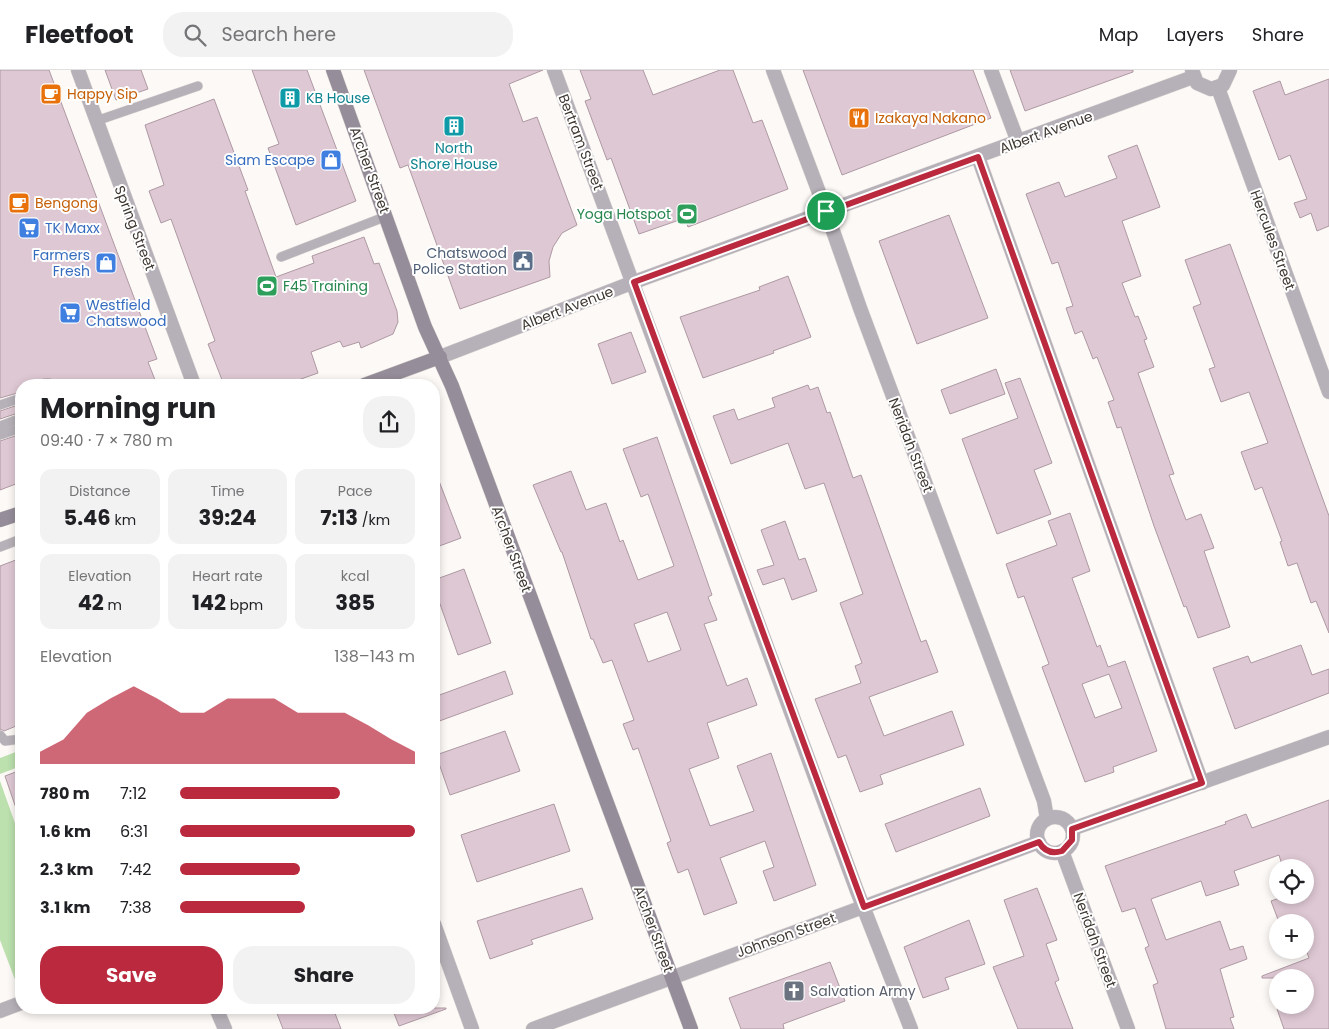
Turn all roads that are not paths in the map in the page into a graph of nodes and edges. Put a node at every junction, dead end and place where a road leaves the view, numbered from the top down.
1 (78, 70) edge
2 (333, 70) edge
3 (554, 70) edge
4 (773, 70) edge
5 (991, 70) edge
6 (1230, 70) edge
7 (1192, 74) edge
8 (198, 86) dead end
9 (1218, 88) junction
10 (96, 121) junction
11 (1018, 142) junction
12 (978, 157) junction
13 (826, 211) junction
14 (387, 216) junction
15 (281, 258) dead end
16 (634, 282) junction
17 (440, 357) junction
18 (192, 379) edge
19 (380, 379) edge
20 (1329, 392) edge
21 (15, 400) edge
22 (0, 405) edge
23 (15, 420) edge
24 (0, 426) edge
25 (15, 430) edge
26 (0, 435) edge
27 (15, 514) edge
28 (0, 520) edge
29 (15, 541) edge
30 (0, 547) edge
31 (0, 735) edge
32 (1329, 737) edge
33 (15, 740) edge
34 (1202, 783) junction
35 (1047, 819) junction
36 (1072, 829) junction
37 (1039, 842) junction
38 (1062, 851) junction
39 (864, 907) junction
40 (440, 941) edge
41 (672, 977) junction
42 (15, 1005) edge
43 (0, 1011) edge
44 (219, 1014) edge
45 (225, 1029) edge
46 (472, 1029) edge
47 (533, 1029) edge
48 (691, 1029) edge
49 (911, 1029) edge
50 (1128, 1029) edge

1 - 10 street, Spring Street
2 - 14 main road, Archer Street
3 - 16 street, Bertram Street
4 - 13 street, Neridah Street
5 - 11 street
6 - 9 street
7 - 9 street
7 - 11 street, Albert Avenue
8 - 10 lane
9 - 20 street, Hercules Street
10 - 18 street, Spring Street
11 - 12 street, Albert Avenue
12 - 13 street, Albert Avenue
12 - 34 street
13 - 16 street, Albert Avenue
13 - 35 street, Neridah Street
14 - 15 lane
14 - 17 main road, Archer Street
16 - 17 street, Albert Avenue
16 - 39 street, Bertram Street
17 - 19 main road, Albert Avenue
17 - 41 main road, Archer Street
21 - 22 lane
23 - 24 lane
25 - 26 lane
27 - 28 main road
29 - 30 lane
31 - 33 lane
32 - 34 street
34 - 36 street
35 - 36 street
35 - 37 street
36 - 38 street
37 - 38 street
37 - 39 street, Johnson Street
38 - 50 street, Neridah Street
39 - 41 street, Johnson Street
39 - 49 street, Bertram Street
40 - 46 street
41 - 47 street, Johnson Street
41 - 48 main road, Archer Street
42 - 43 street
44 - 45 street

